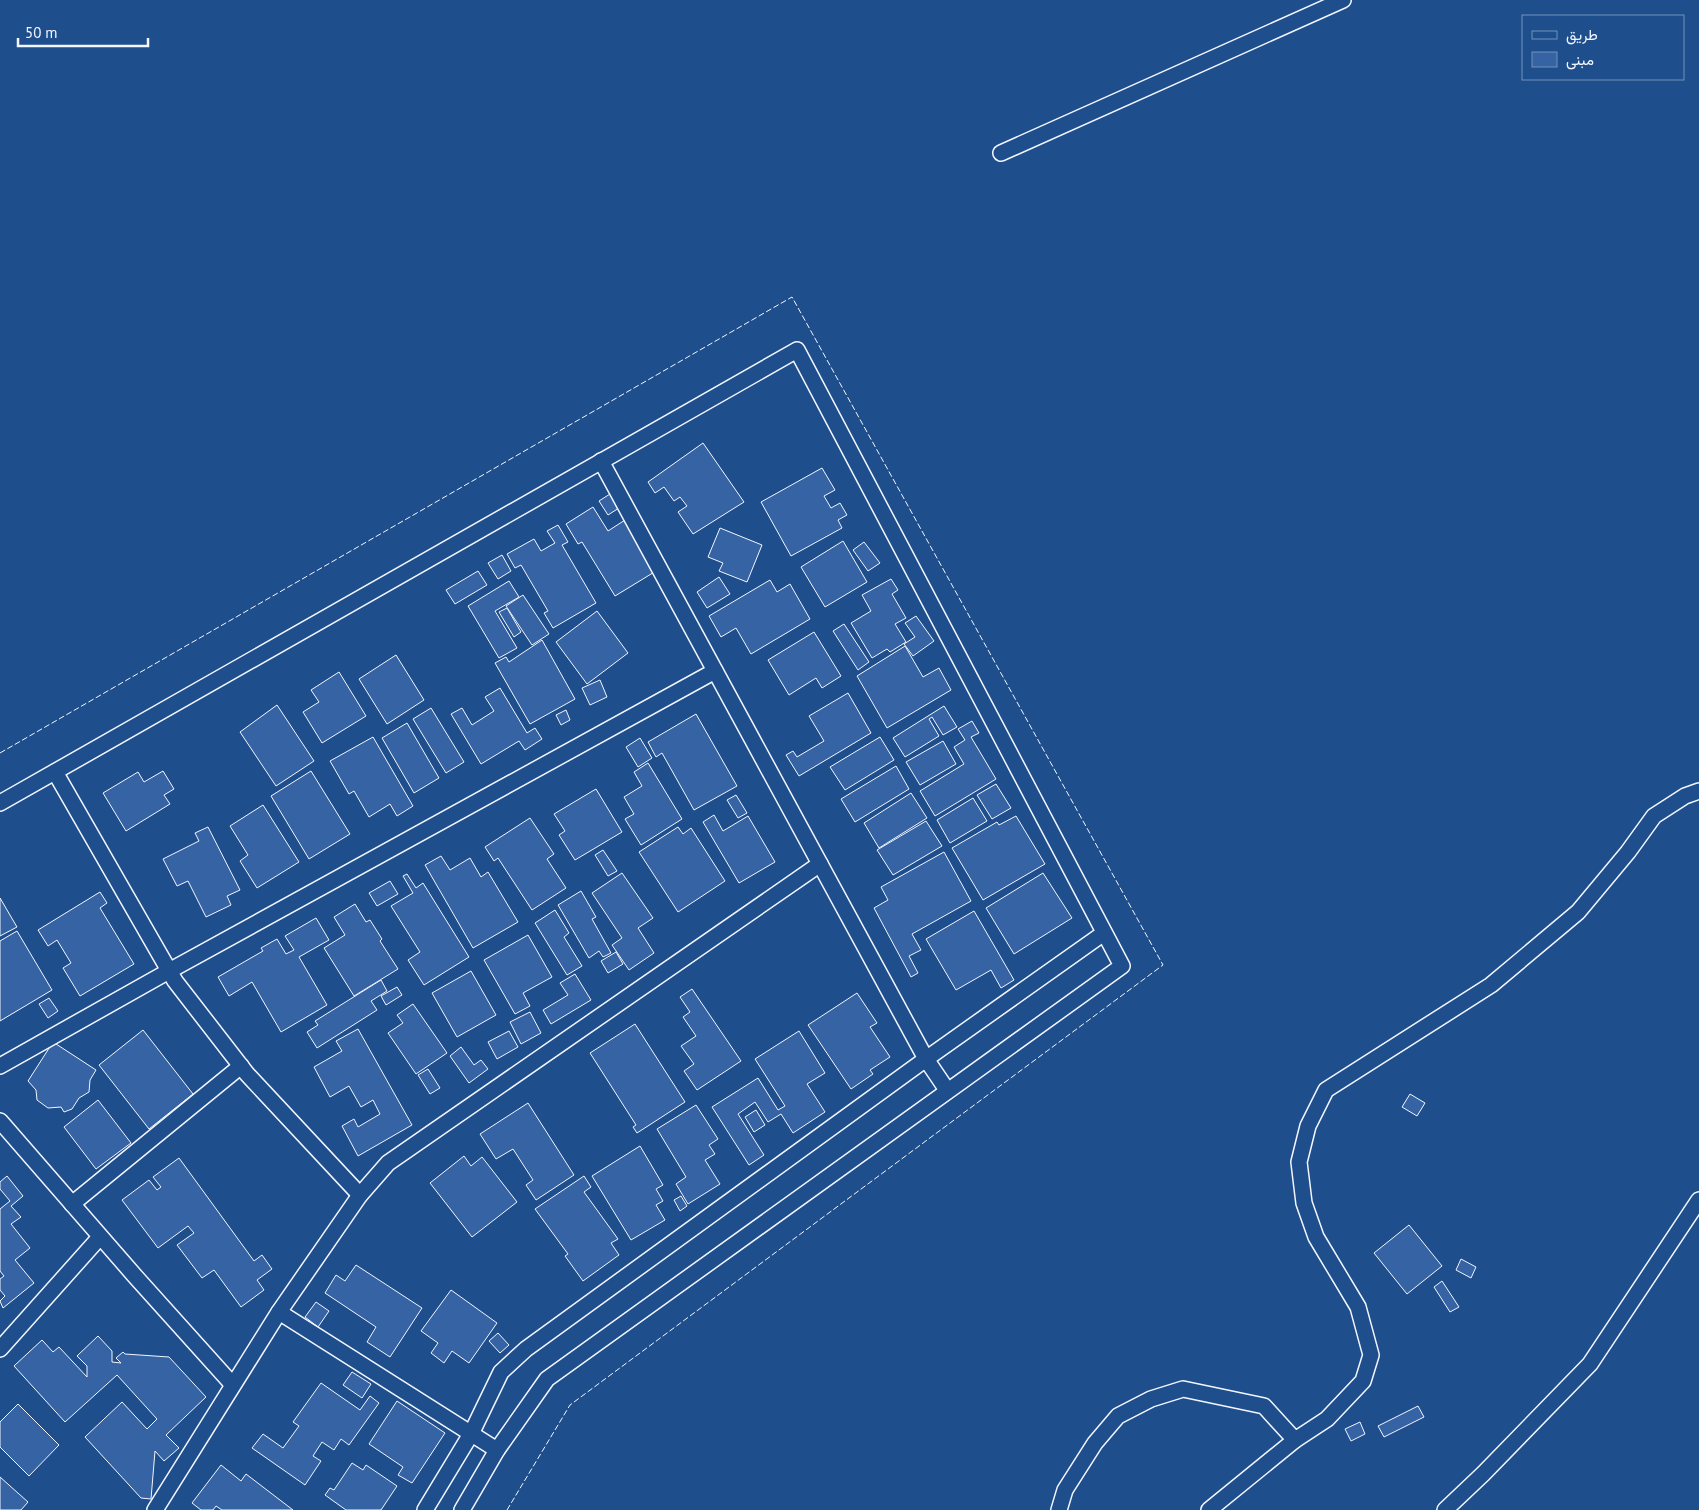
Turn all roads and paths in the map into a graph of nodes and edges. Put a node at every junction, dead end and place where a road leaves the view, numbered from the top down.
1 (1343, 0) edge
2 (1001, 153) dead end
3 (601, 461) junction
4 (715, 671) junction
5 (55, 772) junction
6 (1699, 791) edge
7 (0, 803) edge
8 (820, 864) junction
9 (1104, 933) junction
10 (169, 971) junction
11 (926, 1059) junction
12 (0, 1066) edge
13 (241, 1066) junction
14 (947, 1090) junction
15 (0, 1121) edge
16 (360, 1195) junction
17 (1699, 1200) edge
18 (72, 1204) junction
19 (100, 1237) junction
20 (279, 1312) junction
21 (0, 1349) edge
22 (232, 1384) junction
23 (471, 1434) junction
24 (1295, 1440) junction
25 (497, 1450) junction
26 (155, 1510) edge
27 (425, 1510) edge
28 (462, 1510) edge
29 (1059, 1510) edge
30 (1209, 1510) edge
31 (1445, 1510) edge

1 - 2 street
3 - 4 street
3 - 5 street
3 - 9 street
4 - 8 street
4 - 10 street
5 - 7 street
5 - 10 street
6 - 24 street
8 - 11 street
8 - 16 street
9 - 11 street
9 - 14 street
10 - 12 street
10 - 13 street
11 - 14 street
11 - 23 street
13 - 16 street
13 - 18 street
14 - 25 street
15 - 18 street
16 - 20 street
17 - 31 street
18 - 19 street
19 - 21 street
19 - 22 street
20 - 22 street
20 - 23 street
22 - 26 street
23 - 25 street
23 - 27 street
24 - 29 street
24 - 30 street
25 - 28 street

